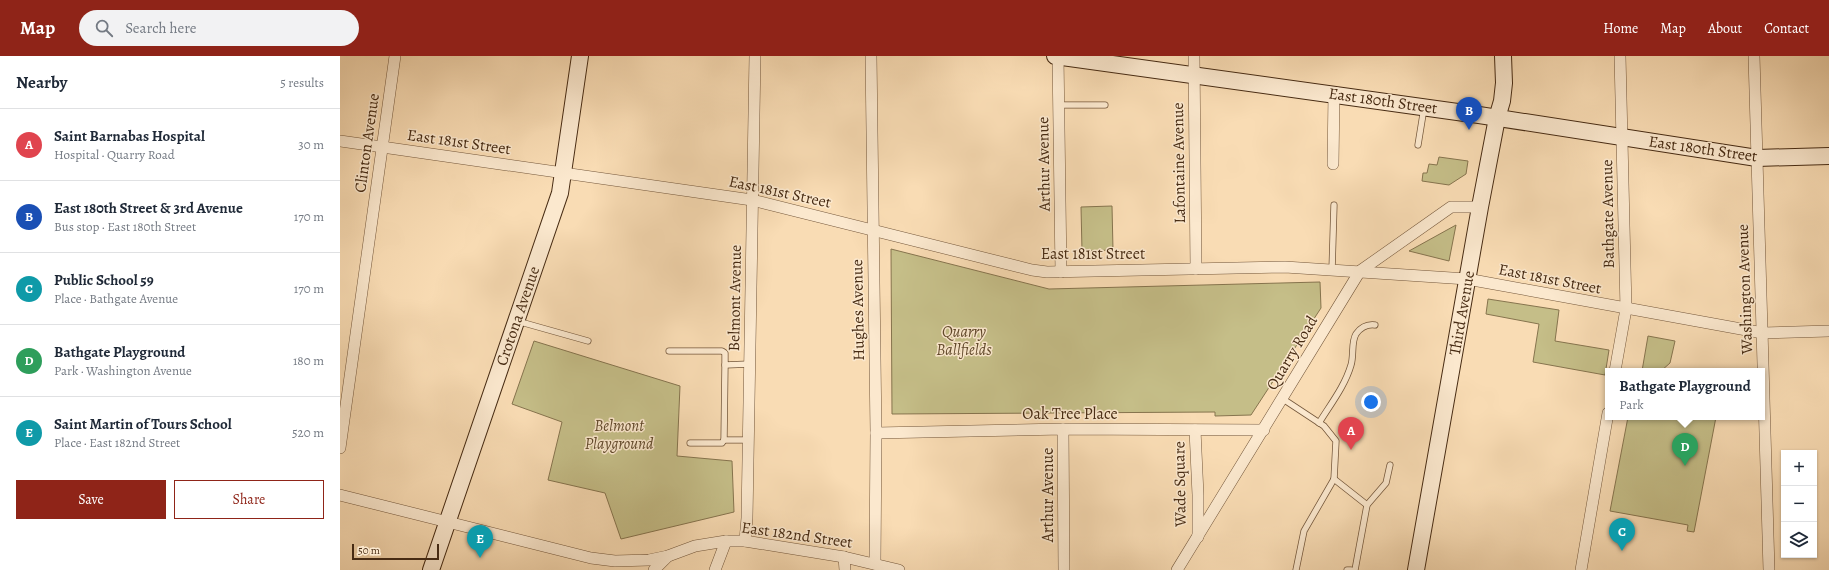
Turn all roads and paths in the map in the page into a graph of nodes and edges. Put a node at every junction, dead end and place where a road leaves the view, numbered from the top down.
1 (395, 56) edge
2 (580, 56) edge
3 (754, 56) edge
4 (871, 56) edge
5 (1055, 56) edge
6 (1058, 56) edge
7 (1194, 56) edge
8 (1503, 56) edge
9 (1620, 56) edge
10 (1754, 56) edge
11 (1194, 75) junction
12 (1334, 94) junction
13 (1059, 105) junction
14 (1105, 105) dead end
15 (1424, 107) junction
16 (1497, 118) junction
17 (1622, 138) junction
18 (340, 141) edge
19 (1418, 146) dead end
20 (382, 147) junction
21 (1829, 156) edge
22 (1757, 158) junction
23 (1333, 164) dead end
24 (563, 173) junction
25 (752, 200) junction
26 (1334, 205) dead end
27 (1480, 208) junction
28 (872, 229) junction
29 (1196, 269) junction
30 (1332, 270) junction
31 (1360, 271) junction
32 (1061, 272) junction
33 (1467, 279) junction
34 (1626, 309) junction
35 (516, 321) junction
36 (1374, 325) dead end
37 (1829, 330) edge
38 (1763, 333) junction
39 (588, 341) dead end
40 (669, 351) dead end
41 (750, 364) junction
42 (725, 365) junction
43 (1616, 368) edge
44 (1764, 368) edge
45 (1283, 399) junction
46 (1765, 412) edge
47 (1607, 420) edge
48 (1319, 422) junction
49 (1063, 430) junction
50 (1195, 430) junction
51 (1264, 430) junction
52 (876, 433) junction
53 (724, 440) junction
54 (748, 440) junction
55 (690, 443) dead end
56 (340, 448) edge
57 (1390, 465) dead end
58 (1334, 479) junction
59 (340, 495) edge
60 (1367, 505) junction
61 (447, 521) junction
62 (1198, 538) junction
63 (726, 541) junction
64 (744, 541) junction
65 (668, 556) junction
66 (844, 557) junction
67 (875, 564) junction
68 (614, 565) edge
69 (1062, 567) edge
70 (431, 570) edge
71 (654, 570) edge
72 (715, 570) edge
73 (845, 570) edge
74 (899, 570) edge
75 (1177, 570) edge
76 (1296, 570) edge
77 (1347, 570) edge
78 (1351, 570) edge
79 (1355, 570) edge
80 (1416, 570) edge
81 (1581, 570) edge
82 (1769, 570) edge

1 - 20 street, Clinton Avenue
2 - 24 main road, Crotona Avenue
3 - 25 street, Belmont Avenue
4 - 28 street, Hughes Avenue
5 - 6 main road, East 180th Street
6 - 11 main road, East 180th Street
6 - 13 street, Arthur Avenue
7 - 11 street, Lafontaine Avenue
8 - 16 main road, Third Avenue
9 - 17 street, Bathgate Avenue
10 - 22 street, Washington Avenue
11 - 12 main road, East 180th Street
11 - 29 street, Lafontaine Avenue
12 - 15 main road, East 180th Street
12 - 23 street
13 - 14 lane
13 - 32 street, Arthur Avenue
15 - 16 main road, East 180th Street
15 - 19 lane
16 - 17 main road, East 180th Street
16 - 27 main road, Third Avenue
17 - 22 main road, East 180th Street
17 - 34 street, Bathgate Avenue
18 - 20 street, East 181st Street
20 - 24 street, East 181st Street
20 - 56 street, Clinton Avenue
21 - 22 main road, East 180th Street
22 - 38 street, Washington Avenue
24 - 25 street, East 181st Street
24 - 35 main road, Crotona Avenue
25 - 28 street, East 181st Street
25 - 41 street, Belmont Avenue
26 - 30 lane
27 - 31 street, Quarry Road
27 - 33 main road, Third Avenue
28 - 32 street, East 181st Street
28 - 52 street, Hughes Avenue
29 - 30 street, East 181st Street
29 - 32 street, East 181st Street
30 - 31 street, East 181st Street
31 - 33 street, East 181st Street
31 - 45 street, Quarry Road
33 - 34 street, East 181st Street
33 - 80 main road, Third Avenue
34 - 38 street, East 181st Street
34 - 43 street, Bathgate Avenue
35 - 39 lane
35 - 61 main road, Crotona Avenue
36 - 48 lane
37 - 38 street, East 181st Street
38 - 44 street, Washington Avenue
40 - 42 lane
41 - 42 lane
41 - 54 street, Belmont Avenue
42 - 53 lane
45 - 48 lane
45 - 51 street, Quarry Road
46 - 82 street, Washington Avenue
47 - 81 street
48 - 58 lane
49 - 50 street, Oak Tree Place
49 - 52 street, Oak Tree Place
49 - 69 street, Arthur Avenue
50 - 51 street, Oak Tree Place
50 - 62 street, Wade Square
51 - 62 street, Quarry Road
52 - 67 street, Hughes Avenue
53 - 54 lane
53 - 55 lane
54 - 64 street, Belmont Avenue
57 - 60 lane
58 - 60 lane
58 - 76 lane
59 - 61 street, East 182nd Street
60 - 79 lane
61 - 68 street, East 182nd Street
61 - 70 main road, Crotona Avenue
62 - 75 street, Quarry Road
63 - 64 street, East 182nd Street
63 - 65 street, East 182nd Street
63 - 72 street
64 - 66 street, East 182nd Street
65 - 68 street, East 182nd Street
65 - 71 street
66 - 67 street, East 182nd Street
66 - 73 street
67 - 74 street, East 182nd Street
77 - 78 lane

